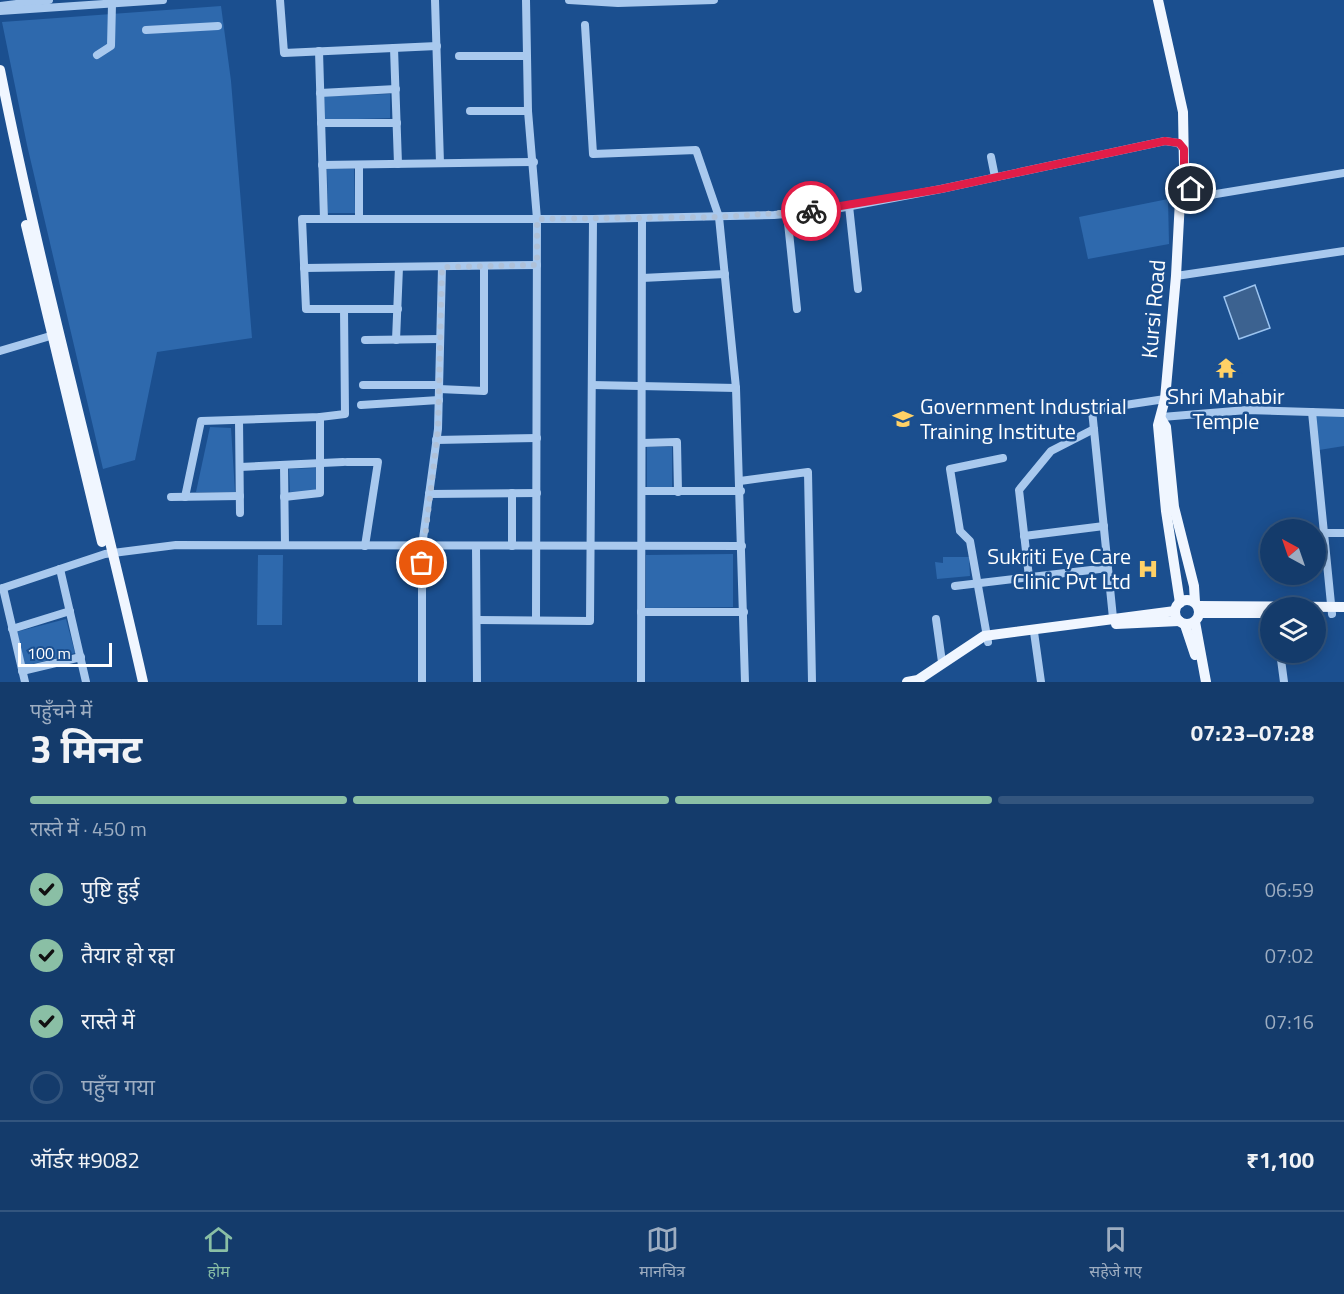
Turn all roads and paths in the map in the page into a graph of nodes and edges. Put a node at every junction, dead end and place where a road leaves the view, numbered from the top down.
1 (49, 0) edge
2 (163, 0) edge
3 (280, 0) edge
4 (435, 0) edge
5 (526, 0) edge
6 (569, 0) edge
7 (714, 0) edge
8 (1158, 0) edge
9 (591, 1) edge
10 (64, 3) edge
11 (112, 4) junction
12 (0, 6) edge
13 (0, 11) edge
14 (585, 25) dead end
15 (218, 26) dead end
16 (146, 30) dead end
17 (437, 46) junction
18 (394, 48) junction
19 (319, 51) junction
20 (97, 55) dead end
21 (459, 56) dead end
22 (525, 56) junction
23 (0, 70) edge
24 (396, 89) junction
25 (320, 93) junction
26 (0, 104) edge
27 (470, 111) dead end
28 (528, 111) junction
29 (321, 123) junction
30 (397, 123) junction
31 (1184, 149) junction
32 (991, 157) dead end
33 (534, 162) junction
34 (440, 163) junction
35 (398, 164) junction
36 (322, 165) junction
37 (359, 165) junction
38 (1344, 173) edge
39 (995, 177) junction
40 (1188, 196) junction
41 (849, 206) junction
42 (787, 213) junction
43 (719, 217) junction
44 (642, 218) junction
45 (324, 219) junction
46 (359, 219) junction
47 (537, 219) junction
48 (593, 219) junction
49 (1344, 251) edge
50 (537, 265) junction
51 (484, 266) junction
52 (399, 267) junction
53 (442, 267) junction
54 (304, 268) junction
55 (725, 274) junction
56 (1176, 276) junction
57 (642, 278) junction
58 (858, 289) dead end
59 (344, 309) junction
60 (398, 309) junction
61 (798, 309) dead end
62 (56, 334) junction
63 (440, 339) junction
64 (365, 340) dead end
65 (396, 340) junction
66 (0, 351) edge
67 (363, 385) dead end
68 (592, 385) junction
69 (642, 385) junction
70 (439, 387) junction
71 (736, 388) junction
72 (1164, 399) junction
73 (439, 400) junction
74 (361, 405) dead end
75 (1312, 412) junction
76 (1344, 413) edge
77 (320, 417) junction
78 (1161, 418) junction
79 (239, 420) junction
80 (1094, 429) junction
81 (537, 438) junction
82 (436, 440) junction
83 (642, 443) junction
84 (1003, 458) dead end
85 (322, 463) junction
86 (284, 465) junction
87 (240, 467) junction
88 (740, 481) junction
89 (642, 491) junction
90 (741, 491) junction
91 (678, 492) junction
92 (512, 493) junction
93 (537, 493) junction
94 (429, 494) junction
95 (240, 496) junction
96 (284, 496) junction
97 (171, 497) dead end
98 (184, 497) junction
99 (240, 513) dead end
100 (1324, 519) edge
101 (1104, 526) junction
102 (1344, 532) edge
103 (1326, 534) joint
104 (1024, 536) junction
105 (285, 545) junction
106 (365, 546) junction
107 (422, 546) junction
108 (476, 546) junction
109 (512, 546) junction
110 (537, 546) junction
111 (592, 546) junction
112 (742, 546) junction
113 (641, 547) junction
114 (108, 553) junction
115 (1108, 568) junction
116 (60, 569) junction
117 (1029, 577) junction
118 (976, 583) junction
119 (956, 586) dead end
120 (1, 588) edge
121 (1344, 607) edge
122 (1260, 610) edge
123 (70, 611) junction
124 (1336, 611) edge
125 (641, 612) junction
126 (744, 612) junction
127 (1188, 613) junction
128 (1113, 618) junction
129 (936, 619) dead end
130 (477, 620) junction
131 (536, 620) junction
132 (12, 629) junction
133 (1034, 632) junction
134 (988, 639) junction
135 (81, 657) junction
136 (942, 662) junction
137 (1281, 663) edge
138 (22, 671) junction
139 (25, 682) edge
140 (86, 682) edge
141 (136, 682) edge
142 (143, 682) edge
143 (422, 682) edge
144 (477, 682) edge
145 (641, 682) edge
146 (745, 682) edge
147 (812, 682) edge
148 (907, 682) edge
149 (921, 682) edge
150 (1041, 682) edge
151 (1199, 682) edge
152 (1206, 682) edge
153 (1284, 682) edge

1 - 12 street
2 - 11 street
3 - 19 street
4 - 17 street
5 - 22 street
6 - 9 street
7 - 9 street
8 - 31 main road
10 - 11 street
10 - 13 street
11 - 20 street
14 - 43 street
15 - 16 street
17 - 18 street
17 - 34 street
18 - 19 street
18 - 24 street
19 - 25 street
21 - 22 street
22 - 28 street
23 - 62 main road
24 - 25 street
24 - 30 street
25 - 29 street
26 - 62 main road
27 - 28 street
28 - 33 street
29 - 30 street
29 - 36 street
30 - 35 street
31 - 39 street
31 - 40 main road
32 - 39 street
33 - 34 street
33 - 47 street
34 - 35 street
35 - 37 street
36 - 37 street
36 - 45 street
37 - 46 street
38 - 40 street
39 - 41 street
40 - 56 main road, Kursi Road
41 - 42 street
41 - 58 street
42 - 43 street
42 - 61 street
43 - 44 street
43 - 55 street
44 - 48 street
44 - 57 street
45 - 46 street
45 - 54 street
46 - 47 street
47 - 48 street
47 - 50 street
48 - 68 street
49 - 56 street
50 - 51 street
50 - 81 street
51 - 53 street
51 - 70 street
52 - 53 street
52 - 54 street
52 - 60 street
53 - 63 street
54 - 59 street
55 - 57 street
55 - 71 street
56 - 72 main road, Kursi Road
57 - 69 street
59 - 60 street
59 - 77 street
60 - 65 street
62 - 66 street
62 - 114 main road
63 - 65 street
63 - 70 street
64 - 65 street
67 - 70 street
68 - 69 street
68 - 111 street
69 - 71 street
69 - 83 street
70 - 73 street
71 - 88 street
72 - 78 main road, Kursi Road
72 - 80 street
73 - 74 street
73 - 82 street
75 - 76 street
75 - 78 street
75 - 100 street
77 - 79 street
77 - 85 street
78 - 127 main road, Kursi Road
79 - 87 street
79 - 98 street
80 - 101 street
80 - 104 street
81 - 82 street
81 - 93 street
82 - 94 street
83 - 89 street
83 - 91 street
84 - 118 street
85 - 86 street
85 - 96 street
85 - 106 street
86 - 87 street
86 - 96 street
87 - 95 street
88 - 90 street
88 - 147 street
89 - 91 street
89 - 113 street
90 - 91 street
90 - 112 street
92 - 93 street
92 - 94 street
92 - 109 street
93 - 110 street
94 - 107 street
95 - 98 street
95 - 99 street
96 - 105 street
97 - 98 street
101 - 104 street
101 - 115 street
102 - 103 street
103 - 124 street
104 - 117 street
105 - 106 street
105 - 114 street
106 - 107 street
107 - 108 street
107 - 143 street
108 - 109 street
108 - 130 street
109 - 110 street
110 - 111 street
110 - 131 street
111 - 113 street
111 - 131 street
112 - 113 street
112 - 126 street
113 - 125 street
114 - 116 street
114 - 141 main road
114 - 142 main road
115 - 117 street
115 - 128 street
116 - 120 street
116 - 123 street
117 - 118 street
118 - 119 street
118 - 134 street
120 - 132 street
121 - 124 main road
122 - 127 main road
123 - 132 street
123 - 135 street
125 - 126 street
125 - 145 street
126 - 146 street
127 - 128 main road
127 - 133 main road
127 - 151 main road, Kursi Road
127 - 152 main road, Kursi Road
128 - 134 main road
129 - 136 street
130 - 131 street
130 - 144 street
132 - 138 street
133 - 134 main road
133 - 150 street
134 - 136 main road
134 - 149 main road
135 - 138 street
135 - 140 street
136 - 148 main road
137 - 153 street
138 - 139 street

